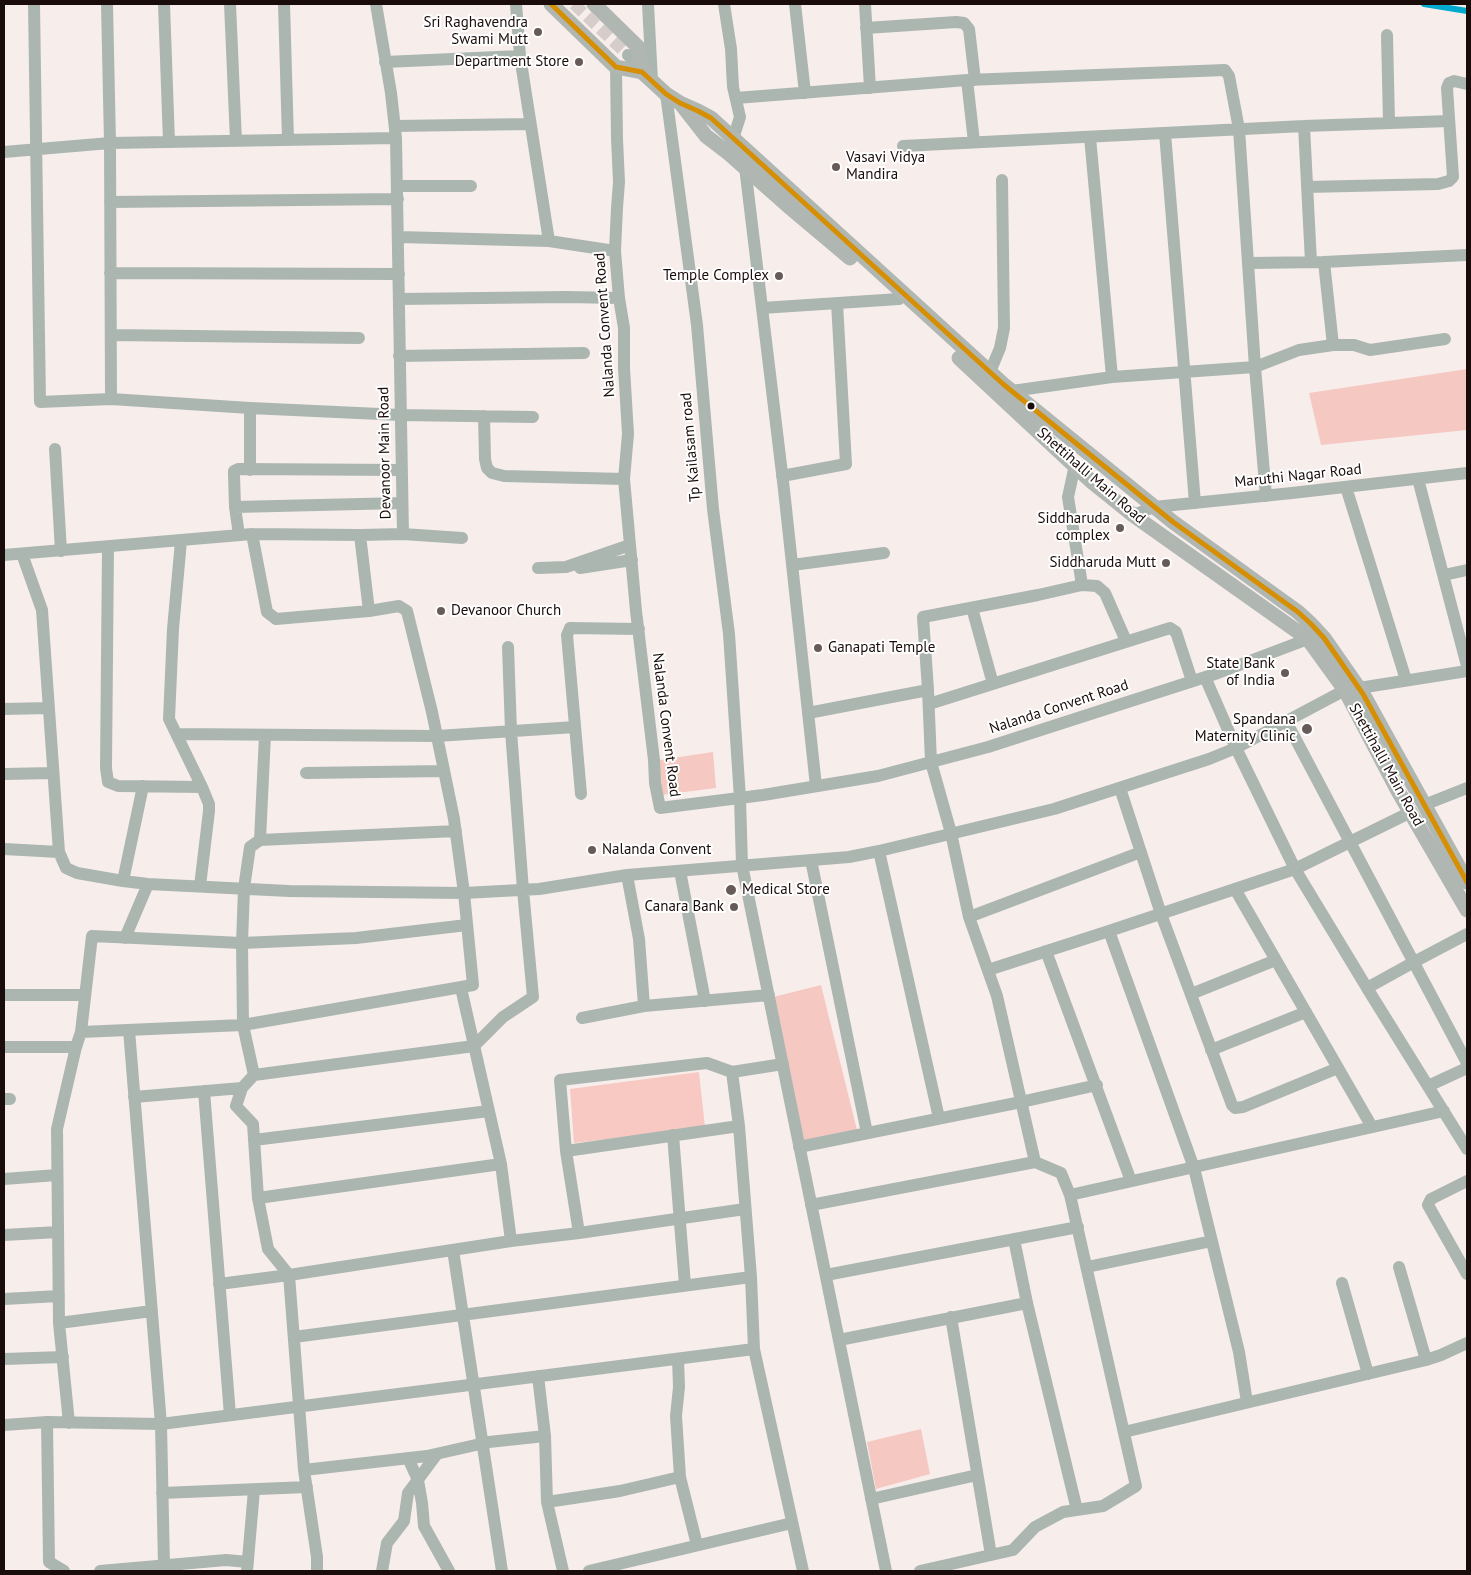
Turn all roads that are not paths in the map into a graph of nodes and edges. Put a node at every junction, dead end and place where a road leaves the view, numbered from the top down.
1 (34, 4) edge
2 (107, 4) edge
3 (164, 4) edge
4 (230, 4) edge
5 (284, 4) edge
6 (376, 4) edge
7 (516, 4) edge
8 (551, 4) edge
9 (594, 4) edge
10 (648, 4) edge
11 (724, 4) edge
12 (794, 4) edge
13 (865, 4) edge
14 (866, 28) junction
15 (1387, 35) dead end
16 (628, 55) tunnel mouth
17 (520, 56) junction
18 (386, 62) junction
19 (616, 67) junction
20 (647, 76) junction
21 (971, 80) junction
22 (1467, 84) edge
23 (870, 88) junction
24 (805, 93) junction
25 (666, 94) junction
26 (736, 98) junction
27 (680, 103) junction
28 (1449, 121) junction
29 (1389, 123) junction
30 (530, 124) junction
31 (1304, 126) junction
32 (1239, 129) junction
33 (395, 132) junction
34 (1165, 133) junction
35 (1090, 137) junction
36 (733, 139) junction
37 (288, 140) junction
38 (169, 142) junction
39 (236, 142) junction
40 (974, 142) junction
41 (110, 143) junction
42 (903, 146) dead end
43 (37, 150) junction
44 (4, 152) edge
45 (749, 162) junction
46 (1002, 180) dead end
47 (397, 186) junction
48 (470, 186) dead end
49 (1307, 187) junction
50 (398, 200) junction
51 (110, 202) junction
52 (398, 237) junction
53 (549, 241) junction
54 (615, 251) junction
55 (1467, 255) edge
56 (1310, 262) junction
57 (1324, 262) junction
58 (1249, 263) junction
59 (110, 273) junction
60 (399, 274) junction
61 (619, 298) junction
62 (399, 299) junction
63 (898, 299) junction
64 (837, 303) junction
65 (762, 308) junction
66 (111, 335) junction
67 (360, 338) dead end
68 (1445, 340) dead end
69 (1333, 346) junction
70 (584, 353) dead end
71 (399, 356) junction
72 (1255, 367) junction
73 (990, 372) junction
74 (1184, 373) junction
75 (1112, 377) junction
76 (1005, 392) junction
77 (111, 399) junction
78 (250, 408) junction
79 (401, 415) junction
80 (484, 416) junction
81 (533, 417) dead end
82 (55, 449) dead end
83 (1075, 466) junction
84 (250, 470) junction
85 (402, 470) junction
86 (1467, 473) edge
87 (782, 476) junction
88 (624, 479) junction
89 (1418, 479) junction
90 (1346, 487) junction
91 (1266, 496) junction
92 (402, 503) junction
93 (1195, 503) junction
94 (235, 507) junction
95 (1154, 507) junction
96 (1133, 515) junction
97 (252, 534) junction
98 (402, 534) junction
99 (239, 535) junction
100 (360, 535) junction
101 (462, 538) dead end
102 (181, 541) junction
103 (630, 545) junction
104 (108, 547) junction
105 (61, 551) junction
106 (884, 553) dead end
107 (22, 554) junction
108 (4, 555) edge
109 (632, 560) junction
110 (792, 565) junction
111 (538, 568) dead end
112 (570, 569) dead end
113 (1467, 570) edge
114 (1444, 575) junction
115 (1082, 585) junction
116 (972, 608) junction
117 (369, 611) junction
118 (638, 629) junction
119 (1313, 636) junction
120 (1126, 641) junction
121 (508, 647) dead end
122 (1467, 666) edge
123 (1467, 671) edge
124 (1205, 677) junction
125 (1406, 680) junction
126 (1192, 681) junction
127 (993, 684) junction
128 (1352, 689) junction
129 (928, 690) junction
130 (929, 704) junction
131 (48, 708) junction
132 (4, 709) edge
133 (808, 713) junction
134 (1286, 721) junction
135 (575, 727) junction
136 (511, 731) junction
137 (177, 734) junction
138 (265, 735) junction
139 (437, 736) junction
140 (1236, 748) junction
141 (931, 762) junction
142 (444, 771) junction
143 (53, 773) junction
144 (306, 773) dead end
145 (4, 774) edge
146 (143, 786) junction
147 (816, 786) junction
148 (202, 787) junction
149 (1120, 788) junction
150 (1467, 788) edge
151 (582, 794) dead end
152 (740, 798) junction
153 (1418, 808) junction
154 (456, 831) junction
155 (951, 833) junction
156 (260, 840) junction
157 (1351, 842) junction
158 (4, 849) edge
159 (879, 851) junction
160 (59, 852) junction
161 (1141, 852) junction
162 (811, 860) junction
163 (742, 865) junction
164 (1295, 869) junction
165 (680, 870) junction
166 (627, 875) junction
167 (123, 881) junction
168 (1467, 882) edge
169 (148, 884) junction
170 (200, 886) junction
171 (244, 888) junction
172 (1235, 889) junction
173 (523, 890) junction
174 (464, 893) junction
175 (1467, 910) edge
176 (1160, 914) junction
177 (969, 917) junction
178 (468, 925) junction
179 (1108, 931) junction
180 (1467, 934) edge
181 (125, 938) junction
182 (242, 943) junction
183 (1046, 951) junction
184 (1276, 960) junction
185 (1414, 962) junction
186 (988, 970) junction
187 (461, 988) junction
188 (1367, 988) junction
189 (1190, 994) junction
190 (4, 995) edge
191 (85, 995) junction
192 (769, 995) junction
193 (704, 1001) junction
194 (644, 1006) junction
195 (1306, 1012) junction
196 (582, 1018) dead end
197 (243, 1025) junction
198 (129, 1030) junction
199 (81, 1032) junction
200 (474, 1046) junction
201 (4, 1047) edge
202 (76, 1047) junction
203 (1211, 1050) junction
204 (1467, 1063) edge
205 (783, 1064) junction
206 (1338, 1068) junction
207 (1467, 1068) edge
208 (732, 1072) junction
209 (254, 1075) junction
210 (1097, 1085) junction
211 (1428, 1086) junction
212 (242, 1088) junction
213 (204, 1091) junction
214 (134, 1097) junction
215 (1021, 1102) junction
216 (489, 1111) junction
217 (1444, 1111) junction
218 (939, 1118) junction
219 (739, 1126) junction
220 (1372, 1127) junction
221 (867, 1133) junction
222 (673, 1135) junction
223 (254, 1140) junction
224 (799, 1147) junction
225 (1467, 1149) edge
226 (566, 1151) junction
227 (1035, 1162) junction
228 (501, 1164) junction
229 (1194, 1168) junction
230 (57, 1175) junction
231 (4, 1179) edge
232 (1131, 1181) junction
233 (1467, 1181) edge
234 (1070, 1194) junction
235 (258, 1198) junction
236 (811, 1205) junction
237 (745, 1209) junction
238 (680, 1219) junction
239 (1078, 1227) junction
240 (58, 1232) junction
241 (579, 1233) junction
242 (4, 1236) edge
243 (1014, 1239) junction
244 (511, 1241) junction
245 (1212, 1241) junction
246 (453, 1250) junction
247 (1087, 1267) junction
248 (1399, 1268) dead end
249 (1467, 1274) edge
250 (289, 1275) junction
251 (826, 1275) junction
252 (751, 1277) junction
253 (1342, 1283) dead end
254 (219, 1284) junction
255 (685, 1285) junction
256 (59, 1296) junction
257 (4, 1299) edge
258 (1027, 1303) junction
259 (152, 1311) junction
260 (463, 1314) junction
261 (951, 1317) junction
262 (59, 1323) junction
263 (294, 1337) junction
264 (839, 1340) junction
265 (1467, 1343) edge
266 (754, 1349) junction
267 (62, 1357) junction
268 (4, 1359) edge
269 (678, 1359) junction
270 (1426, 1360) junction
271 (1368, 1374) junction
272 (538, 1376) junction
273 (474, 1384) junction
274 (1247, 1402) junction
275 (299, 1406) junction
276 (230, 1415) junction
277 (47, 1422) junction
278 (69, 1422) junction
279 (161, 1424) junction
280 (4, 1425) edge
281 (1124, 1432) junction
282 (545, 1436) junction
283 (483, 1443) junction
284 (437, 1454) junction
285 (408, 1458) junction
286 (304, 1470) junction
287 (977, 1475) junction
288 (680, 1477) junction
289 (418, 1480) junction
290 (306, 1487) junction
291 (254, 1490) junction
292 (162, 1493) junction
293 (871, 1499) junction
294 (547, 1502) junction
295 (1077, 1510) junction
296 (404, 1521) junction
297 (792, 1523) junction
298 (424, 1526) junction
299 (697, 1545) junction
300 (991, 1555) junction
301 (164, 1566) junction
302 (248, 1566) edge
303 (64, 1571) edge
304 (100, 1571) edge
305 (317, 1571) edge
306 (382, 1571) edge
307 (450, 1571) edge
308 (502, 1571) edge
309 (563, 1571) edge
310 (588, 1571) edge
311 (803, 1571) edge
312 (886, 1571) edge
313 (920, 1571) edge

1 - 43 street
2 - 41 street
3 - 38 street
4 - 39 street
5 - 37 street
6 - 18 street, Devanoor Main Road
7 - 17 street
8 - 19 main road
9 - 20 main road
10 - 20 street
11 - 26 street
12 - 24 street
13 - 14 street
14 - 21 street
14 - 23 street
15 - 29 street
16 - 20 street
17 - 18 street
17 - 30 street
18 - 33 street, Devanoor Main Road
19 - 20 main road
19 - 54 street, Nalanda Convent Road
20 - 25 main road, Shettihalli Main Road
21 - 23 street
21 - 32 street
21 - 40 street
22 - 28 street
23 - 24 street
24 - 26 street
25 - 27 main road, Shettihalli Main Road
25 - 152 street, Tp Kailasam road
26 - 36 street
27 - 36 main road, Shettihalli Main Road
27 - 45 main road, Shettihalli Main Road
28 - 29 street
28 - 49 street
29 - 31 street
30 - 33 street
30 - 53 street
31 - 32 street
31 - 49 street
32 - 34 street
32 - 58 street
33 - 37 street
33 - 47 street, Devanoor Main Road
34 - 35 street
34 - 74 street
35 - 40 street
35 - 75 street
36 - 45 main road, Shettihalli Main Road
37 - 39 street
38 - 39 street
38 - 41 street
40 - 42 street
41 - 43 street
41 - 51 street
43 - 44 street
43 - 77 street
45 - 63 main road, Shettihalli Main Road
45 - 65 street
45 - 73 main road, Shettihalli Main Road
46 - 73 street
47 - 48 street
47 - 50 street, Devanoor Main Road
49 - 56 street
50 - 51 street
50 - 52 street, Devanoor Main Road
51 - 59 street
52 - 53 street
52 - 60 street, Devanoor Main Road
53 - 54 street
54 - 61 street, Nalanda Convent Road
55 - 57 street
56 - 57 street
56 - 58 street
57 - 69 street
58 - 72 street
59 - 60 street
59 - 66 street
60 - 62 street, Devanoor Main Road
61 - 62 street
61 - 88 street, Nalanda Convent Road
62 - 71 street, Devanoor Main Road
63 - 64 street
63 - 76 main road, Shettihalli Main Road
64 - 65 street
64 - 87 street
65 - 87 street
66 - 67 street
66 - 77 street
68 - 69 street
69 - 72 street
70 - 71 street
71 - 79 street, Devanoor Main Road
72 - 74 street
72 - 91 street
73 - 76 main road, Shettihalli Main Road
74 - 75 street
74 - 93 street
75 - 76 street
76 - 83 main road, Shettihalli Main Road
76 - 95 main road, Shettihalli Main Road
77 - 78 street
78 - 79 street
78 - 84 street
79 - 80 street
79 - 85 street, Devanoor Main Road
80 - 81 street
80 - 88 street
82 - 105 street
83 - 96 main road, Shettihalli Main Road
83 - 115 street
84 - 85 street
84 - 94 street
85 - 92 street, Devanoor Main Road
86 - 89 street, Maruthi Nagar Road
87 - 110 street
88 - 103 street, Nalanda Convent Road
89 - 90 street, Maruthi Nagar Road
89 - 114 street
90 - 91 street, Maruthi Nagar Road
90 - 125 street
91 - 93 street, Maruthi Nagar Road
92 - 94 street
92 - 98 street, Devanoor Main Road
93 - 95 street, Maruthi Nagar Road
94 - 99 street
95 - 96 street, Maruthi Nagar Road
95 - 119 main road, Shettihalli Main Road
96 - 119 main road, Shettihalli Main Road
97 - 99 street, Devanoor Main Road
97 - 100 street, Devanoor Main Road
97 - 117 street
98 - 100 street, Devanoor Main Road
98 - 101 street
99 - 102 street, Devanoor Main Road
100 - 117 street
102 - 104 street, Devanoor Main Road
102 - 137 street
103 - 109 street, Nalanda Convent Road
103 - 111 street
104 - 105 street, Devanoor Main Road
104 - 146 street
105 - 107 street, Devanoor Main Road
106 - 110 street
107 - 108 street, Devanoor Main Road
107 - 131 street
109 - 112 street
109 - 118 street, Nalanda Convent Road
110 - 133 street
113 - 114 street
114 - 122 street
115 - 116 street
115 - 120 street
116 - 127 street
116 - 129 street
117 - 139 street
118 - 135 street
118 - 152 street, Nalanda Convent Road
119 - 124 street, Nalanda Convent Road
119 - 128 main road, Shettihalli Main Road
120 - 126 street
120 - 127 street
121 - 136 street
123 - 125 street
124 - 126 street, Nalanda Convent Road
124 - 140 street
125 - 128 street
126 - 141 street, Nalanda Convent Road
127 - 130 street
128 - 134 street
128 - 153 main road, Shettihalli Main Road
129 - 130 street
129 - 133 street
130 - 141 street
131 - 132 street
131 - 143 street
133 - 147 street
134 - 140 street
134 - 157 street
135 - 136 street
135 - 151 street
136 - 139 street
136 - 173 street
137 - 138 street
137 - 148 street
138 - 139 street
138 - 156 street
139 - 142 street
140 - 149 street
140 - 164 street
141 - 147 street, Nalanda Convent Road
141 - 155 street
142 - 144 street
142 - 154 street
143 - 145 street
143 - 160 street
146 - 148 street
146 - 167 street
147 - 152 street, Nalanda Convent Road
148 - 170 street
149 - 155 street
149 - 161 street
150 - 153 street
152 - 163 street, Tp Kailasam road
153 - 157 street
153 - 168 main road, Shettihalli Main Road
153 - 175 main road, Shettihalli Main Road
154 - 156 street
154 - 174 street
155 - 159 street
155 - 177 street
156 - 171 street
157 - 164 street
157 - 185 street
158 - 160 street
159 - 162 street
159 - 218 street
160 - 167 street
161 - 176 street
161 - 177 street
162 - 163 street
162 - 221 street
163 - 165 street
163 - 192 street, Tp Kailasam road
164 - 172 street
164 - 188 street
165 - 166 street
165 - 193 street
166 - 173 street
166 - 194 street
167 - 169 street
169 - 170 street
169 - 181 street
170 - 171 street
171 - 174 street
171 - 182 street
172 - 176 street
172 - 184 street
173 - 174 street
173 - 200 street
174 - 178 street
176 - 179 street
176 - 189 street
177 - 186 street
178 - 182 street
178 - 187 street
179 - 183 street
179 - 229 street
180 - 185 street
181 - 182 street
181 - 191 street
182 - 197 street
183 - 186 street
183 - 210 street
184 - 189 street
184 - 195 street
185 - 188 street
185 - 204 street
186 - 215 street
187 - 197 street
187 - 200 street
188 - 211 street
189 - 203 street
190 - 191 street
191 - 199 street
192 - 193 street
192 - 205 street, Tp Kailasam road
193 - 194 street
194 - 196 street
195 - 203 street
195 - 206 street
197 - 198 street
197 - 209 street
198 - 199 street
198 - 214 street
199 - 202 street
200 - 209 street
200 - 216 street
201 - 202 street
202 - 230 street
203 - 206 street
205 - 208 street
205 - 224 street, Tp Kailasam road
206 - 220 street
207 - 211 street
208 - 219 street
208 - 226 street
209 - 212 street
210 - 215 street
210 - 232 street
211 - 217 street
212 - 213 street
212 - 223 street
213 - 214 street
213 - 254 street
214 - 259 street
215 - 218 street
215 - 227 street
216 - 223 street
216 - 228 street
217 - 220 street
217 - 225 street
218 - 221 street
219 - 222 street
219 - 237 street
220 - 229 street
221 - 224 street
222 - 226 street
222 - 238 street
223 - 235 street
224 - 236 street, Tp Kailasam road
226 - 241 street
227 - 234 street
227 - 236 street
228 - 235 street
228 - 244 street
229 - 232 street
229 - 245 street
230 - 231 street
230 - 240 street
232 - 234 street
233 - 249 street
234 - 239 street
235 - 250 street
236 - 251 street, Tp Kailasam road
237 - 238 street
237 - 252 street
238 - 241 street
238 - 255 street
239 - 243 street
239 - 247 street
240 - 242 street
240 - 256 street
241 - 244 street
243 - 251 street
243 - 258 street
244 - 246 street
245 - 247 street
245 - 274 street
246 - 250 street
246 - 260 street
247 - 281 street
248 - 270 street
250 - 254 street
250 - 263 street
251 - 264 street, Tp Kailasam road
252 - 255 street
252 - 266 street
253 - 271 street
254 - 276 street
255 - 260 street
256 - 257 street
256 - 262 street
258 - 261 street
258 - 295 street
259 - 262 street
259 - 279 street
260 - 263 street
260 - 273 street
261 - 264 street
261 - 287 street
262 - 267 street
263 - 275 street
264 - 293 street, Tp Kailasam road
265 - 270 street
266 - 269 street
266 - 297 street
267 - 268 street
267 - 278 street
269 - 272 street
269 - 288 street
270 - 271 street
271 - 274 street
272 - 273 street
272 - 282 street
273 - 275 street
273 - 283 street
274 - 281 street
275 - 276 street
275 - 286 street
276 - 279 street
277 - 278 street
277 - 280 street
277 - 303 street
278 - 279 street
279 - 292 street
281 - 295 street
282 - 283 street
282 - 294 street
283 - 284 street
283 - 308 street
284 - 285 street
284 - 289 street
285 - 286 street
285 - 289 street
286 - 290 street
287 - 293 street
287 - 300 street
288 - 294 street
288 - 299 street
289 - 296 street
289 - 298 street
290 - 291 street
290 - 305 street
291 - 292 street
291 - 302 street
292 - 301 street
293 - 312 street, Tp Kailasam road
294 - 309 street
295 - 300 street
296 - 298 street
296 - 306 street
297 - 299 street
297 - 311 street
298 - 307 street
299 - 310 street
300 - 313 street
301 - 302 street
301 - 304 street

